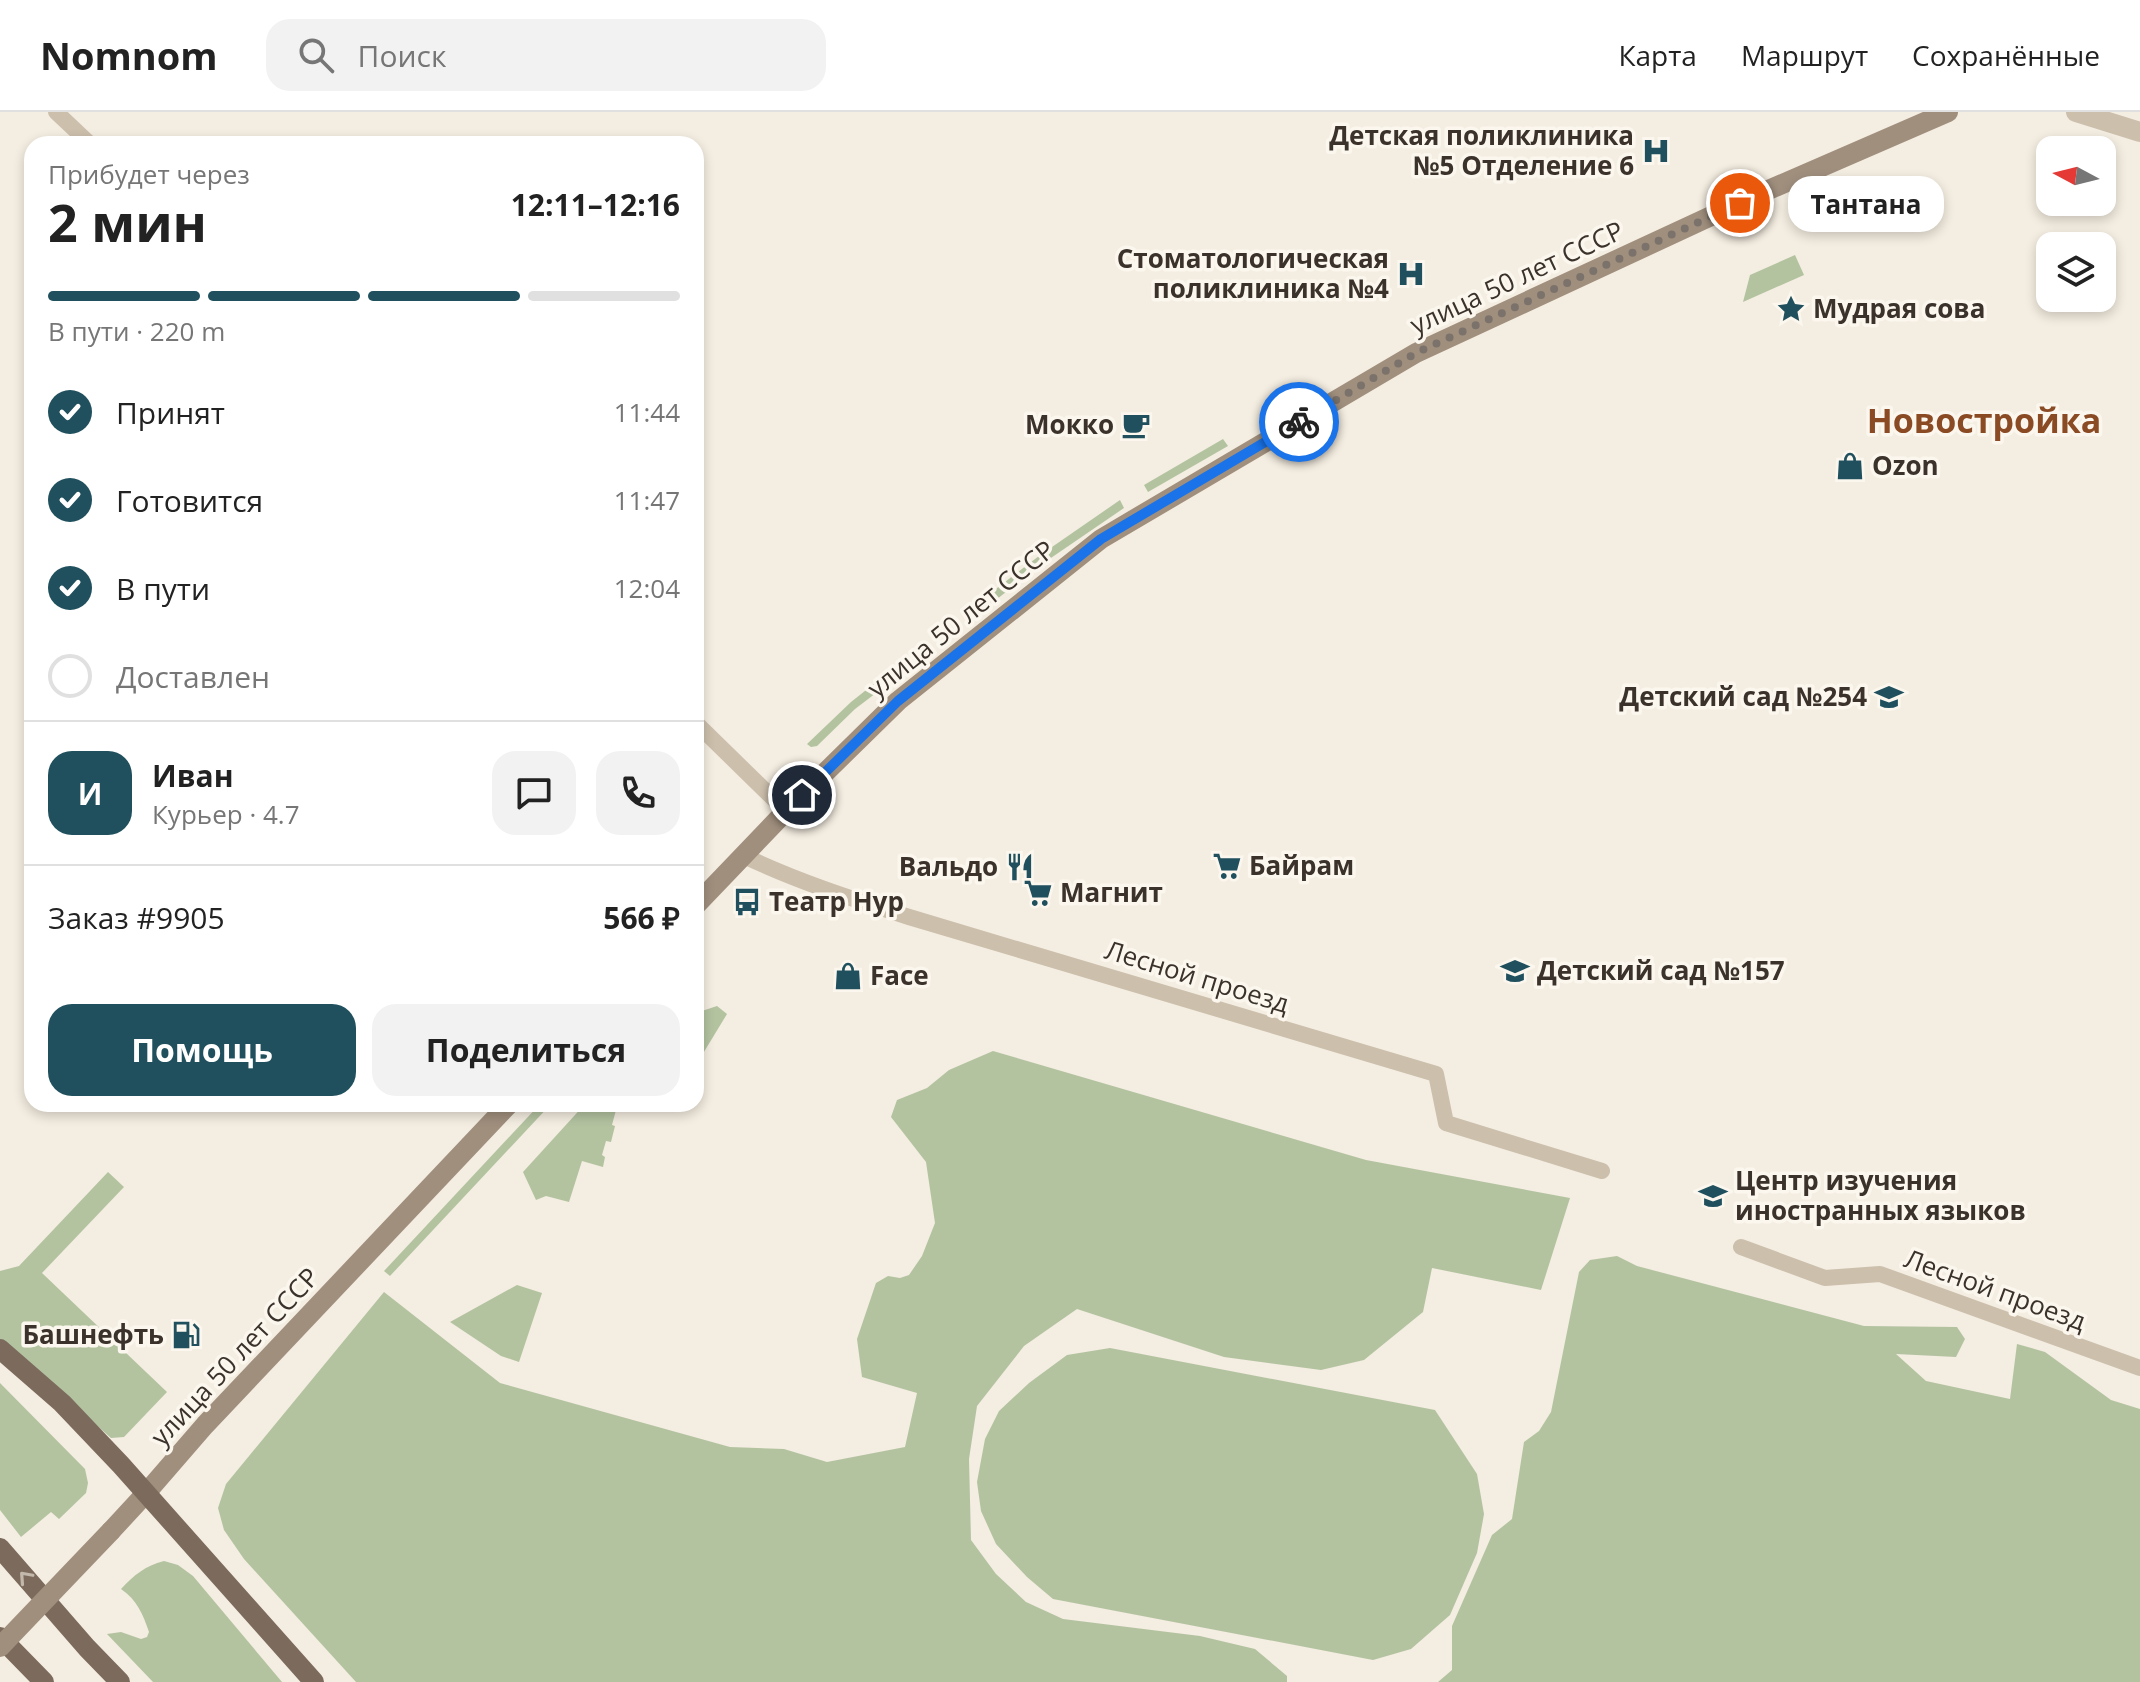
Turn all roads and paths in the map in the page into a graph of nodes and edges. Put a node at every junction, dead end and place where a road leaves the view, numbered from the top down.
1 (56, 112) edge
2 (1948, 112) edge
3 (2076, 112) edge
4 (2140, 132) edge
5 (82, 136) edge
6 (704, 731) edge
7 (786, 811) junction
8 (742, 855) junction
9 (704, 896) edge
10 (501, 1112) edge
11 (1602, 1171) dead end
12 (1741, 1247) dead end
13 (0, 1349) edge
14 (2140, 1368) edge
15 (147, 1492) junction
16 (0, 1548) edge
17 (0, 1637) edge
18 (0, 1647) edge
19 (44, 1682) edge
20 (120, 1682) edge
21 (314, 1682) edge

1 - 5 street
2 - 7 main road, улица 50 лет СССР
3 - 4 street
6 - 7 street
7 - 8 main road, улица 50 лет СССР
8 - 9 main road, улица 50 лет СССР
8 - 11 street, Лесной проезд
10 - 15 main road, улица 50 лет СССР
12 - 14 street, Лесной проезд
13 - 15 main road
15 - 18 main road, улица 50 лет СССР, bridge
15 - 21 main road
20 -> 16 main road
17 - 19 main road

